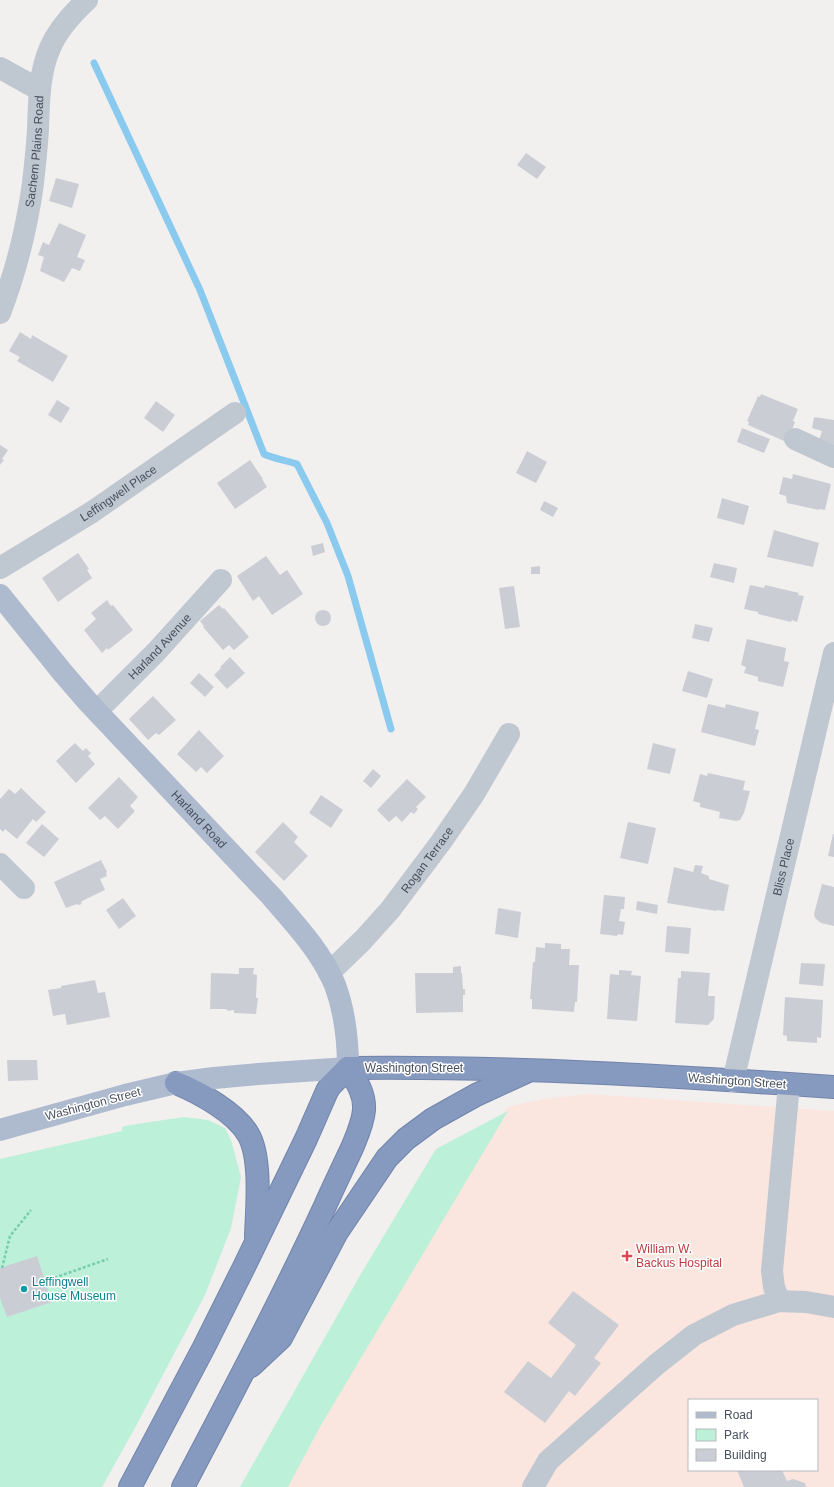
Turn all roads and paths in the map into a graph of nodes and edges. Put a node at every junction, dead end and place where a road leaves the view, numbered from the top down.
1 (87, 0) edge
2 (0, 68) edge
3 (40, 90) junction
4 (0, 313) edge
5 (235, 413) dead end
6 (795, 439) dead end
7 (834, 457) edge
8 (0, 568) edge
9 (221, 580) dead end
10 (0, 595) edge
11 (834, 653) edge
12 (97, 711) junction
13 (509, 734) dead end
14 (0, 864) edge
15 (24, 888) dead end
16 (329, 973) junction
17 (348, 1068) junction
18 (533, 1070) junction
19 (733, 1081) junction
20 (176, 1083) junction
21 (789, 1084) junction
22 (834, 1088) edge
23 (0, 1130) edge
24 (31, 1210) dead end
25 (255, 1246) junction
26 (108, 1259) dead end
27 (2, 1268) dead end
28 (45, 1281) dead end
29 (779, 1301) junction
30 (834, 1307) edge
31 (243, 1374) junction
32 (130, 1487) edge
33 (183, 1487) edge
34 (533, 1487) edge

1 - 3 street, Sachem Plains Road
2 - 3 street
3 - 4 street, Sachem Plains Road
5 - 8 street, Leffingwell Place
6 - 7 street
9 - 12 street, Harland Avenue
10 - 12 main road, Harland Road
11 - 19 street, Bliss Place
12 - 16 main road, Harland Road
13 - 16 street, Rogan Terrace
14 - 15 street
16 - 17 main road, Harland Road
17 - 18 highway, Washington Street
17 - 20 main road, Washington Street
17 - 25 highway
17 - 31 highway
18 - 19 highway, Washington Street
18 - 31 highway
19 - 21 highway, Washington Street
20 - 23 main road, Washington Street
20 - 25 highway
21 - 22 highway, Washington Street
21 - 29 street
24 - 27 path
25 - 32 highway
26 - 28 path
29 - 30 street
29 - 34 street
31 - 33 highway

